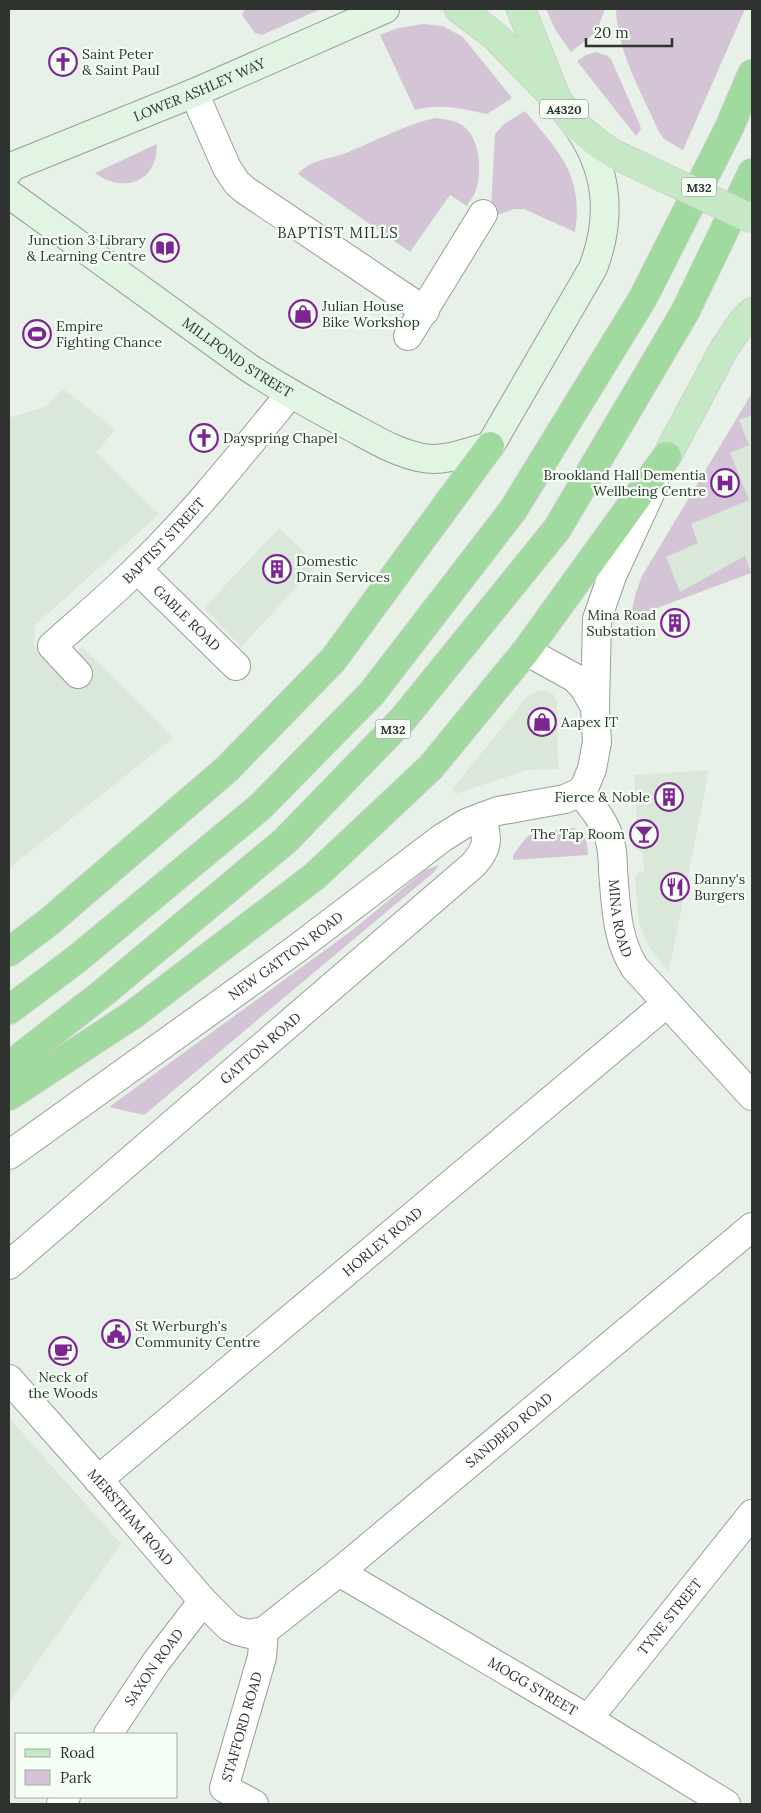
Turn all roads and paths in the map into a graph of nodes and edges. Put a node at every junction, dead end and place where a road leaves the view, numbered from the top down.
1 (385, 9) edge
2 (459, 9) edge
3 (521, 9) edge
4 (752, 74) edge
5 (194, 93) junction
6 (557, 100) junction
7 (578, 127) junction
8 (9, 165) edge
9 (752, 173) edge
10 (9, 194) edge
11 (483, 214) dead end
12 (752, 218) edge
13 (425, 311) junction
14 (752, 312) edge
15 (408, 336) dead end
16 (290, 394) junction
17 (490, 446) junction
18 (667, 456) junction
19 (137, 569) junction
20 (526, 651) junction
21 (236, 666) dead end
22 (78, 674) dead end
23 (594, 707) junction
24 (580, 792) junction
25 (482, 817) junction
26 (9, 952) edge
27 (667, 1003) junction
28 (9, 1010) edge
29 (9, 1066) edge
30 (750, 1086) edge
31 (9, 1096) edge
32 (9, 1155) edge
33 (752, 1227) edge
34 (9, 1264) edge
35 (9, 1380) edge
36 (98, 1480) junction
37 (752, 1514) edge
38 (339, 1572) junction
39 (203, 1602) junction
40 (264, 1631) junction
41 (588, 1719) junction
42 (109, 1733) edge
43 (254, 1804) edge
44 (726, 1804) edge

1 - 5 main road, LOWER ASHLEY WAY
2 - 6 main road, A4320
3 - 6 main road, A4320
4 - 28 highway, M32
5 - 8 main road, LOWER ASHLEY WAY
5 - 13 street
6 - 7 main road, A4320
7 - 12 main road, A4320, bridge
7 - 17 main road
9 - 29 highway, M32
10 - 16 main road, MILLPOND STREET
11 - 13 street
13 - 15 street
14 - 18 main road
16 - 17 main road, MILLPOND STREET
16 - 19 street, BAPTIST STREET
17 - 26 highway
18 - 20 highway
18 - 23 street
19 - 21 street, GABLE ROAD
19 - 22 street, BAPTIST STREET
20 - 23 street
20 - 31 highway
23 - 24 street
24 - 25 street, NEW GATTON ROAD
24 - 27 street, MINA ROAD
25 - 32 street, NEW GATTON ROAD
25 - 34 street, GATTON ROAD
27 - 30 street, MINA ROAD
27 - 36 street, HORLEY ROAD
33 - 38 street, SANDBED ROAD
35 - 36 street, MERSTHAM ROAD
36 - 39 street, MERSTHAM ROAD
37 - 41 street, TYNE STREET
38 - 40 street, SANDBED ROAD
38 - 41 street, MOGG STREET
39 - 40 street, MERSTHAM ROAD
39 - 42 street, SAXON ROAD
40 - 43 street, STAFFORD ROAD
41 - 44 street, MOGG STREET

